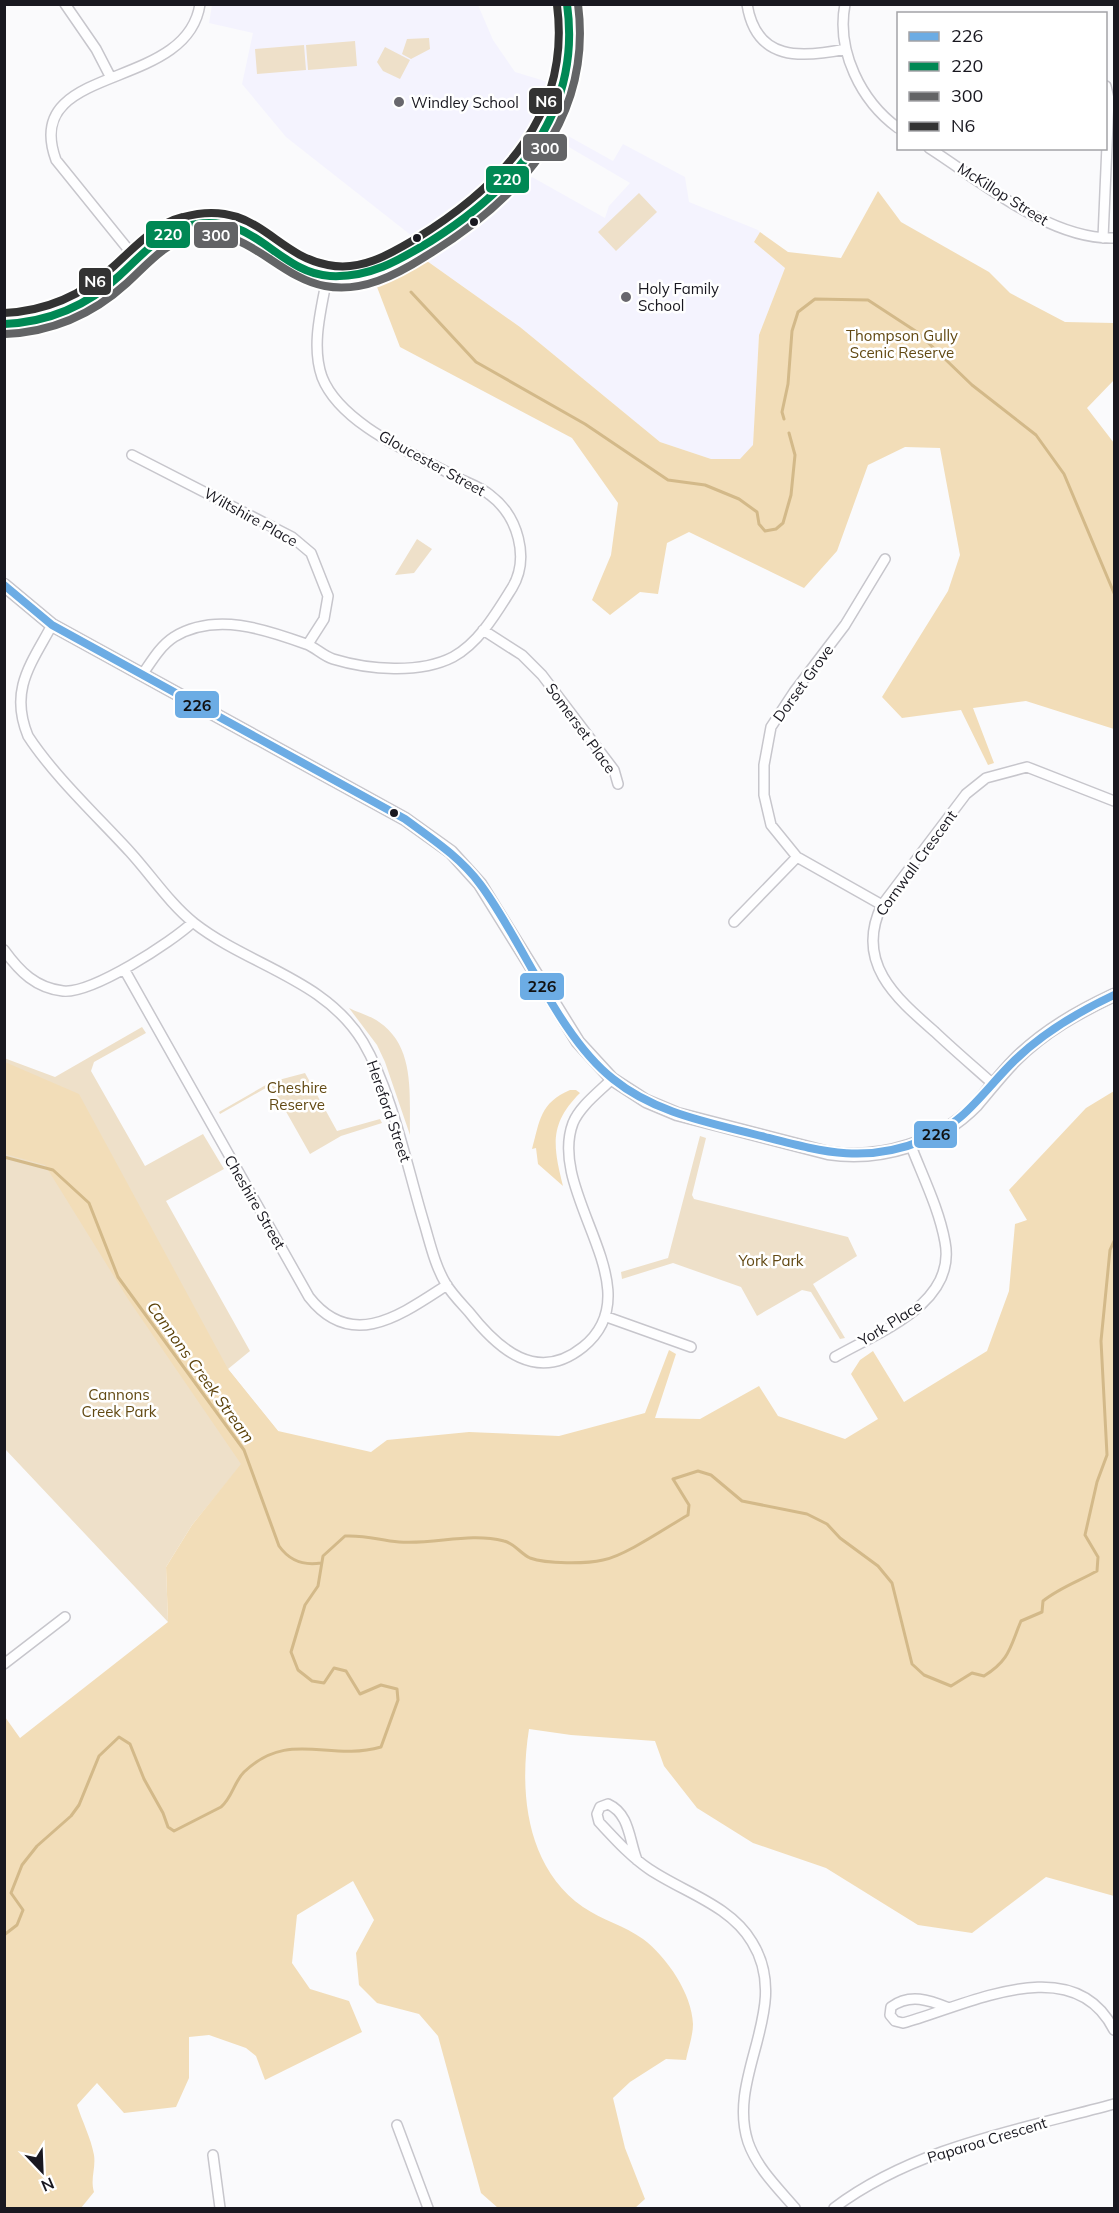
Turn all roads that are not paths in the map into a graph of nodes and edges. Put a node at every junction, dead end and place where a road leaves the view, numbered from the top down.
1 (65, 4) edge
2 (200, 4) edge
3 (567, 4) edge
4 (747, 4) edge
5 (845, 4) edge
6 (846, 49) junction
7 (111, 78) junction
8 (1107, 90) edge
9 (897, 127) edge
10 (1107, 145) edge
11 (933, 150) edge
12 (1107, 150) edge
13 (1103, 238) junction
14 (1114, 238) edge
15 (136, 259) junction
16 (327, 278) junction
17 (4, 324) edge
18 (132, 455) dead end
19 (885, 560) dead end
20 (4, 585) edge
21 (52, 625) junction
22 (483, 630) junction
23 (308, 644) junction
24 (142, 675) junction
25 (618, 784) dead end
26 (1114, 801) edge
27 (797, 857) junction
28 (882, 905) junction
29 (193, 922) junction
30 (734, 922) dead end
31 (4, 950) edge
32 (124, 969) junction
33 (1114, 995) edge
34 (612, 1079) junction
35 (993, 1084) junction
36 (911, 1146) junction
37 (447, 1285) junction
38 (607, 1317) junction
39 (691, 1347) dead end
40 (835, 1357) dead end
41 (65, 1617) dead end
42 (4, 1664) edge
43 (637, 1860) junction
44 (949, 2008) junction
45 (1114, 2030) edge
46 (1114, 2104) edge
47 (397, 2125) dead end
48 (213, 2155) dead end
49 (220, 2208) edge
50 (428, 2208) edge
51 (795, 2208) edge
52 (834, 2208) edge

1 - 7 street
2 - 7 street
3 - 16 main road
4 - 6 street
5 - 6 street
6 - 9 street
7 - 15 street
8 - 10 street
11 - 13 street, McKillop Street
12 - 13 street
13 - 14 street, McKillop Street
15 - 16 main road
15 - 17 main road
16 - 22 street, Gloucester Street
18 - 23 street, Wiltshire Place
19 - 27 street, Dorset Grove
20 - 21 main road
21 - 24 main road
21 - 29 street, Hereford Street
22 - 23 street, Gloucester Street
22 - 25 street, Somerset Place
23 - 24 street, Gloucester Street
24 - 34 main road
26 - 28 street, Cornwall Crescent
27 - 28 street, Dorset Grove
27 - 30 street
28 - 35 street, Cornwall Crescent
29 - 32 street
29 - 37 street, Hereford Street
31 - 32 street
32 - 37 street, Cheshire Street
33 - 35 main road
34 - 36 main road
34 - 38 street
35 - 36 main road
36 - 40 street, York Place
37 - 38 street, Hereford Street
38 - 39 street
41 - 42 street
43 - 43 street
43 - 51 street
44 - 44 street
44 - 45 street
46 - 52 street, Paparoa Crescent
47 - 50 street
48 - 49 street

